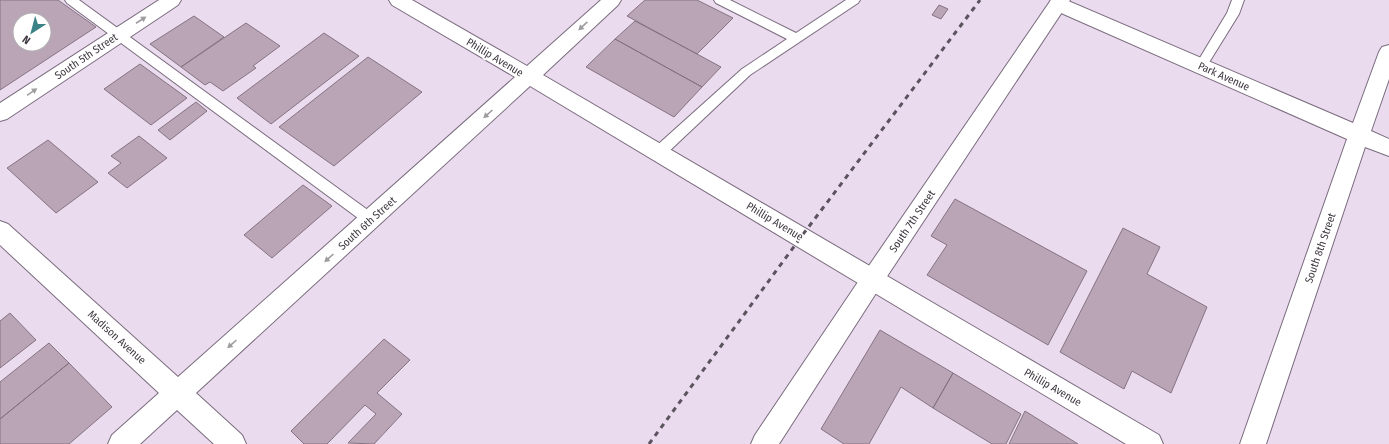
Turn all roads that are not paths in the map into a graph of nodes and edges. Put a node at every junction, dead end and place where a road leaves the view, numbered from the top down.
1 (71, 0) edge
2 (172, 0) edge
3 (398, 0) edge
4 (612, 0) edge
5 (720, 0) edge
6 (854, 0) edge
7 (1238, 0) edge
8 (1060, 2) edge
9 (119, 34) junction
10 (796, 38) junction
11 (1389, 52) edge
12 (1201, 66) junction
13 (529, 77) junction
14 (0, 113) edge
15 (1359, 135) junction
16 (1389, 148) edge
17 (659, 152) junction
18 (371, 220) junction
19 (0, 231) edge
20 (872, 280) junction
21 (178, 392) junction
22 (121, 444) edge
23 (233, 444) edge
24 (764, 444) edge
25 (1150, 444) edge
26 (1253, 444) edge

1 - 9 lane
9 -> 2 street, South 5th Street
3 - 13 street, Phillip Avenue
4 -> 13 street, South 6th Street
5 - 10 lane
6 - 10 lane
7 - 12 lane
8 - 12 street, Park Avenue
8 - 20 street, South 7th Street
14 -> 9 street, South 5th Street
9 - 18 lane
10 - 17 lane
11 - 15 street, South 8th Street
12 - 15 street, Park Avenue
13 - 17 street, Phillip Avenue
13 -> 18 street, South 6th Street
15 - 16 street, Park Avenue
15 - 26 street, South 8th Street
17 - 20 street, Phillip Avenue
18 -> 21 street, South 6th Street
19 - 21 street, Madison Avenue
20 - 24 street, South 7th Street
20 - 25 street, Phillip Avenue
21 - 22 street, South 6th Street
21 - 23 street, Madison Avenue

